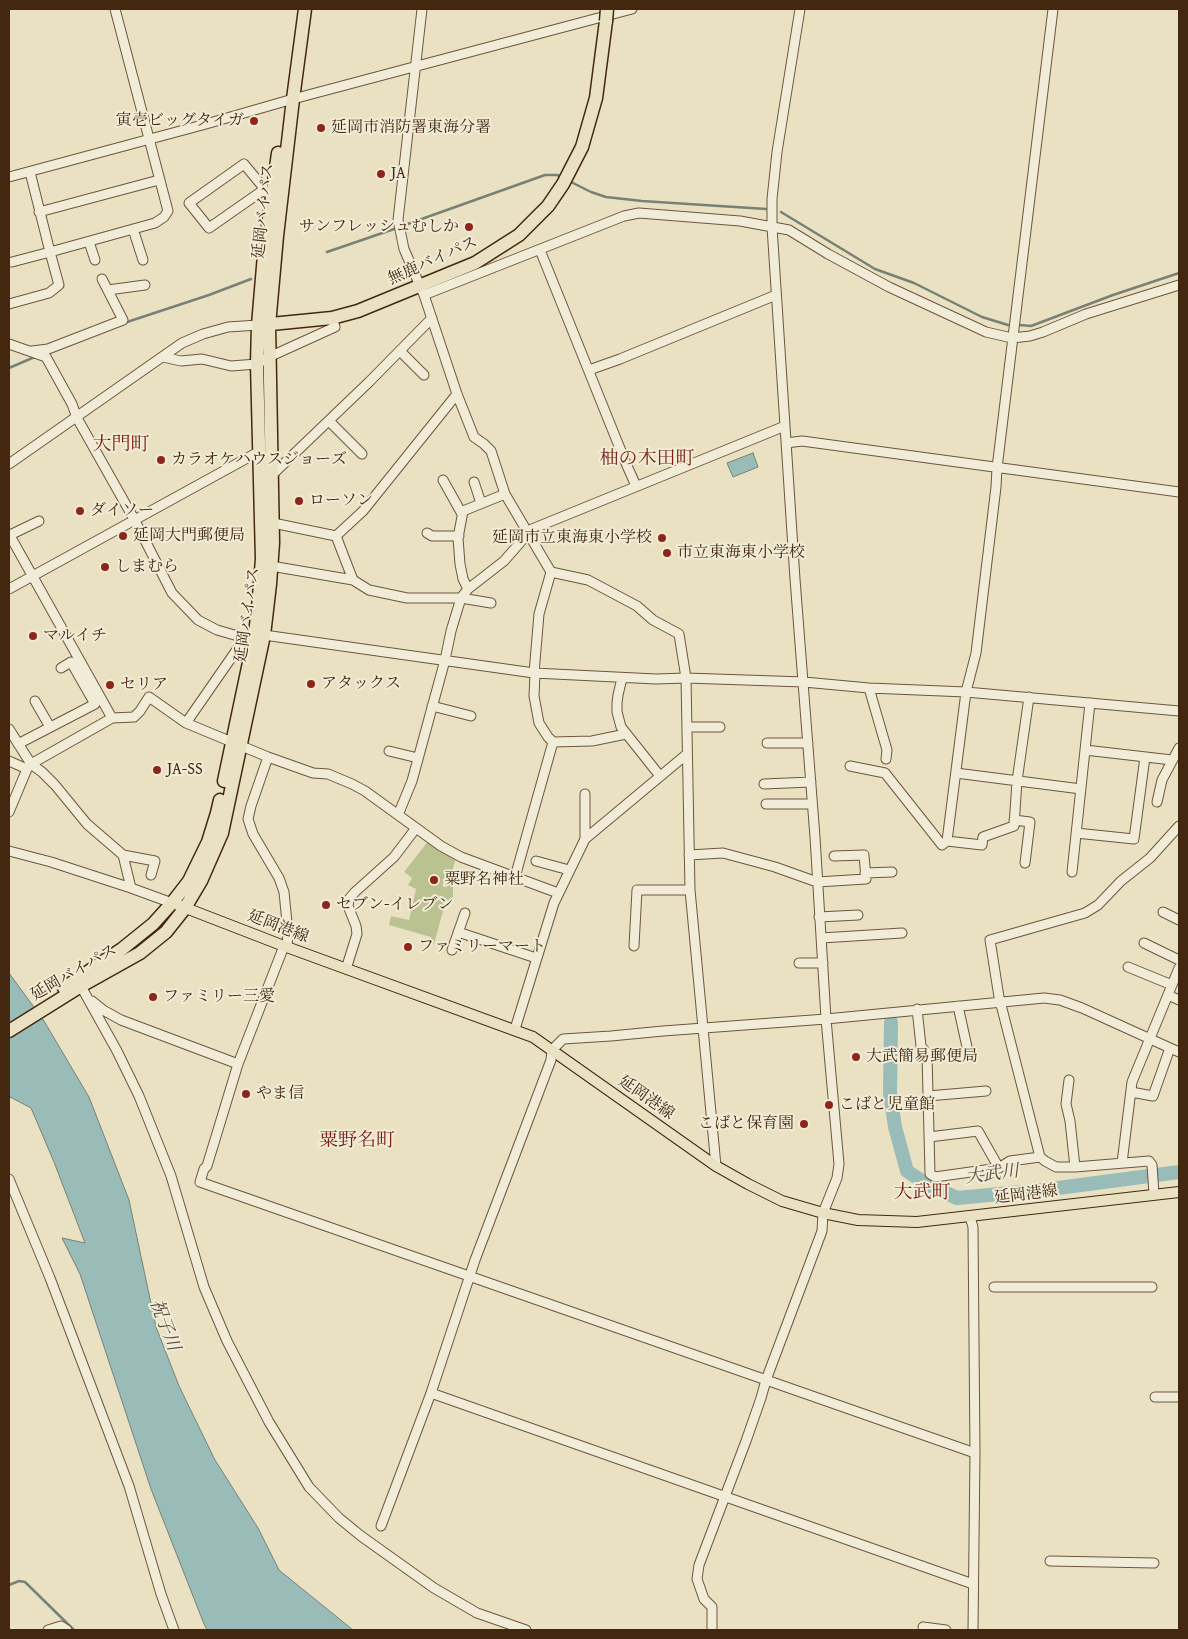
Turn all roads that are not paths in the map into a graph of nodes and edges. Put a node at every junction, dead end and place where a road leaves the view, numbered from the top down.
1 (115, 9) edge
2 (296, 9) edge
3 (305, 9) edge
4 (422, 9) edge
5 (632, 9) edge
6 (800, 9) edge
7 (1053, 9) edge
8 (606, 15) edge
9 (415, 67) junction
10 (289, 100) junction
11 (149, 140) junction
12 (30, 172) junction
13 (9, 177) edge
14 (159, 180) junction
15 (267, 192) junction
16 (39, 212) junction
17 (772, 227) junction
18 (133, 229) junction
19 (89, 242) junction
20 (540, 250) junction
21 (50, 252) junction
22 (95, 260) dead end
23 (143, 260) dead end
24 (12, 262) dead end
25 (102, 279) dead end
26 (145, 285) dead end
27 (1179, 285) edge
28 (108, 290) junction
29 (422, 290) junction
30 (776, 295) junction
31 (9, 304) edge
32 (332, 318) junction
33 (432, 318) junction
34 (263, 325) junction
35 (1012, 338) junction
36 (9, 344) edge
37 (400, 351) junction
38 (32, 352) junction
39 (269, 356) junction
40 (163, 357) junction
41 (257, 364) junction
42 (589, 370) junction
43 (424, 375) dead end
44 (457, 394) junction
45 (77, 418) junction
46 (329, 421) junction
47 (785, 426) junction
48 (786, 443) junction
49 (260, 451) junction
50 (362, 454) dead end
51 (9, 464) edge
52 (997, 468) junction
53 (272, 475) junction
54 (443, 480) dead end
55 (474, 482) dead end
56 (636, 486) junction
57 (1179, 492) edge
58 (505, 494) junction
59 (481, 503) junction
60 (462, 514) junction
61 (134, 519) junction
62 (39, 520) dead end
63 (273, 522) junction
64 (529, 532) junction
65 (427, 533) dead end
66 (9, 535) edge
67 (336, 536) junction
68 (459, 536) junction
69 (271, 566) junction
70 (551, 572) junction
71 (32, 575) junction
72 (353, 580) junction
73 (9, 588) edge
74 (468, 589) junction
75 (461, 598) junction
76 (491, 603) dead end
77 (255, 636) junction
78 (445, 660) junction
79 (61, 668) dead end
80 (534, 673) junction
81 (622, 678) junction
82 (686, 678) junction
83 (804, 682) junction
84 (869, 688) junction
85 (966, 692) junction
86 (1029, 698) junction
87 (35, 701) dead end
88 (1090, 703) junction
89 (432, 706) junction
90 (1179, 711) edge
91 (471, 716) dead end
92 (112, 718) junction
93 (186, 723) junction
94 (50, 727) junction
95 (687, 727) junction
96 (720, 727) dead end
97 (9, 729) edge
98 (626, 734) junction
99 (553, 742) junction
100 (766, 743) dead end
101 (808, 743) junction
102 (18, 744) junction
103 (236, 744) junction
104 (1179, 748) edge
105 (1085, 750) junction
106 (389, 751) dead end
107 (687, 754) junction
108 (268, 757) junction
109 (1145, 757) junction
110 (418, 758) junction
111 (886, 759) dead end
112 (1172, 760) junction
113 (9, 761) edge
114 (850, 766) dead end
115 (29, 767) junction
116 (956, 773) junction
117 (660, 776) junction
118 (1017, 781) junction
119 (811, 782) junction
120 (764, 784) dead end
121 (1081, 789) junction
122 (585, 794) dead end
123 (1157, 802) dead end
124 (766, 804) dead end
125 (812, 804) junction
126 (9, 812) edge
127 (398, 814) junction
128 (1014, 820) junction
129 (416, 828) junction
130 (1178, 830) edge
131 (1076, 833) junction
132 (585, 839) junction
133 (947, 841) junction
134 (9, 852) edge
135 (124, 855) junction
136 (689, 855) junction
137 (834, 856) dead end
138 (536, 861) dead end
139 (1025, 863) dead end
140 (569, 870) junction
141 (892, 872) dead end
142 (1072, 872) dead end
143 (865, 873) junction
144 (151, 875) dead end
145 (515, 877) junction
146 (817, 882) junction
147 (131, 888) junction
148 (690, 890) junction
149 (558, 892) junction
150 (172, 903) junction
151 (185, 908) junction
152 (1163, 912) dead end
153 (465, 914) dead end
154 (858, 915) dead end
155 (820, 917) junction
156 (1179, 920) edge
157 (458, 932) junction
158 (902, 933) dead end
159 (821, 938) junction
160 (1144, 942) dead end
161 (285, 947) junction
162 (634, 947) dead end
163 (452, 950) dead end
164 (536, 958) junction
165 (1179, 960) edge
166 (799, 963) dead end
167 (823, 963) junction
168 (1128, 967) dead end
169 (1179, 968) edge
170 (346, 969) junction
171 (1172, 985) junction
172 (77, 988) junction
173 (1168, 995) junction
174 (1179, 1000) edge
175 (1001, 1002) junction
176 (958, 1006) junction
177 (917, 1009) junction
178 (826, 1019) junction
179 (9, 1022) edge
180 (704, 1028) junction
181 (515, 1029) junction
182 (9, 1031) edge
183 (1150, 1039) junction
184 (968, 1047) dead end
185 (1170, 1048) junction
186 (552, 1050) junction
187 (1179, 1052) edge
188 (238, 1064) junction
189 (1069, 1080) dead end
190 (986, 1091) dead end
191 (1131, 1092) junction
192 (928, 1096) junction
193 (929, 1137) junction
194 (1040, 1157) junction
195 (1122, 1162) junction
196 (716, 1166) junction
197 (1074, 1167) junction
198 (999, 1168) junction
199 (9, 1179) edge
200 (1179, 1192) edge
201 (1154, 1194) junction
202 (823, 1213) junction
203 (970, 1217) junction
204 (470, 1277) junction
205 (994, 1287) dead end
206 (1152, 1287) dead end
207 (766, 1380) junction
208 (431, 1393) junction
209 (1155, 1397) dead end
210 (1179, 1397) edge
211 (975, 1453) junction
212 (725, 1495) junction
213 (381, 1526) dead end
214 (1050, 1562) dead end
215 (1154, 1563) dead end
216 (973, 1584) junction
217 (923, 1627) dead end
218 (48, 1630) edge
219 (67, 1630) edge
220 (174, 1630) edge
221 (526, 1630) edge
222 (712, 1630) edge
223 (946, 1630) edge
224 (973, 1630) edge

1 - 11 street
2 - 10 highway, 延岡バイパス
3 - 10 highway, 延岡バイパス
4 - 9 street
5 - 9 street
6 - 17 street
7 - 35 street
8 - 29 highway, 無鹿バイパス
9 - 10 street
9 - 29 street
10 - 11 street
10 - 15 highway, 延岡バイパス
10 - 34 highway, 延岡バイパス
11 - 12 street
11 - 14 street
12 - 13 street
12 - 16 street
14 - 16 street
14 - 18 street
15 - 15 street
15 - 34 highway, 延岡バイパス
16 - 21 street
17 - 20 street
17 - 30 street
17 - 35 street
18 - 19 street
18 - 23 street
19 - 21 street
19 - 22 street
20 - 29 street
20 - 42 street
21 - 24 street
21 - 31 street
25 - 28 street
26 - 28 street
27 - 35 street
28 - 38 street
29 - 32 highway, 無鹿バイパス
29 - 33 street
30 - 42 street
30 - 47 street
32 - 34 highway, 無鹿バイパス
32 - 39 street
33 - 37 street
33 - 44 street
34 - 39 highway, 延岡バイパス
34 - 40 street
34 - 41 highway, 延岡バイパス
35 - 52 street
36 - 38 street
37 - 43 street
37 - 46 street
38 - 45 street
39 - 41 street
39 - 53 highway, 延岡バイパス
40 - 41 street
40 - 45 street
41 - 49 highway, 延岡バイパス
42 - 56 street
44 - 58 street
44 - 67 street
45 - 51 street
45 - 61 street
46 - 50 street
46 - 53 street
47 - 48 street
47 - 56 street
48 - 52 street
48 - 83 street
49 - 61 street
49 - 77 highway, 延岡バイパス
52 - 57 street
52 - 85 street
53 - 63 highway, 延岡バイパス
54 - 60 street
55 - 59 street
56 - 64 street
58 - 59 street
58 - 64 street
59 - 60 street
60 - 68 street
61 - 71 street
61 - 77 street
62 - 66 street
63 - 67 street
63 - 69 highway, 延岡バイパス
64 - 70 street
64 - 74 street
65 - 68 street
66 - 71 street
67 - 72 street
68 - 74 street
69 - 72 street
69 - 77 highway, 延岡バイパス
70 - 80 street
70 - 82 street
71 - 73 street
71 - 92 street
72 - 75 street
74 - 75 street
75 - 76 street
75 - 78 street
77 - 78 street
77 - 93 street
77 - 103 highway, 延岡バイパス
78 - 80 street
78 - 89 street
79 - 94 street
80 - 81 street
80 - 99 street
81 - 82 street
81 - 98 street
82 - 83 street
82 - 95 street
83 - 84 street
83 - 101 street
84 - 85 street
84 - 111 street
85 - 86 street
85 - 116 street
86 - 88 street
86 - 118 street
87 - 94 street
88 - 90 street
88 - 105 street
89 - 91 street
89 - 110 street
92 - 93 street
92 - 115 street
93 - 103 street
94 - 102 street
95 - 96 street
95 - 107 street
97 - 102 street
98 - 99 street
98 - 117 street
99 - 145 street
100 - 101 street
101 - 119 street
102 - 115 street
103 - 108 street
103 - 150 highway, 延岡バイパス
103 - 151 highway, 延岡バイパス
104 - 112 street
105 - 109 street
105 - 121 street
106 - 110 street
107 - 117 street
107 - 136 street
108 - 127 street
108 - 161 street
109 - 112 street
109 - 131 street
110 - 127 street
112 - 123 street
113 - 115 street
114 - 133 street
115 - 126 street
115 - 135 street
116 - 118 street
116 - 133 street
117 - 132 street
118 - 121 street
118 - 128 street
119 - 120 street
119 - 125 street
121 - 131 street
122 - 132 street
124 - 125 street
125 - 146 street
127 - 129 street
128 - 133 street
128 - 139 street
129 - 145 street
129 - 170 street
130 - 175 street
131 - 142 street
132 - 140 street
134 - 147 street
135 - 144 street
135 - 147 street
136 - 146 street
136 - 148 street
137 - 143 street
138 - 140 street
140 - 149 street
141 - 143 street
143 - 146 street
145 - 149 street
146 - 155 street
147 - 150 street
148 - 162 street
148 - 180 street
149 - 164 street
150 - 151 main road, 延岡港線
150 - 172 highway, 延岡バイパス
151 - 161 main road, 延岡港線
151 - 172 highway, 延岡バイパス
152 - 156 street
153 - 157 street
154 - 155 street
155 - 159 street
157 - 163 street
157 - 164 street
158 - 159 street
159 - 167 street
160 - 165 street
161 - 170 main road, 延岡港線
161 - 188 street
164 - 181 street
166 - 167 street
167 - 178 street
168 - 171 street
169 - 171 street
170 - 181 main road, 延岡港線
171 - 173 street
172 - 179 highway, 延岡バイパス
172 - 182 highway, 延岡バイパス
172 - 188 street
172 - 221 street
173 - 174 street
173 - 183 street
175 - 176 street
175 - 183 street
175 - 194 street
176 - 177 street
176 - 184 street
177 - 178 street
177 - 192 street
178 - 180 street
178 - 202 street
180 - 186 street
180 - 196 street
181 - 186 main road, 延岡港線
183 - 185 street
183 - 191 street
185 - 187 street
185 - 191 street
186 - 196 main road, 延岡港線
186 - 204 street
188 - 204 street
189 - 197 street
190 - 192 street
191 - 195 street
192 - 193 street
193 - 198 street
193 - 198 street
194 - 197 street
194 - 198 street
195 - 197 street
195 - 201 street
196 - 202 main road, 延岡港線
199 - 220 street
200 - 201 main road, 延岡港線
201 - 203 main road, 延岡港線
202 - 203 main road, 延岡港線
202 - 207 street
203 - 211 street
204 - 207 street
204 - 208 street
205 - 206 street
207 - 211 street
207 - 212 street
208 - 212 street
208 - 213 street
209 - 210 street
211 - 216 street
212 - 216 street
212 - 222 street
214 - 215 street
216 - 224 street
217 - 223 street
218 - 219 street

